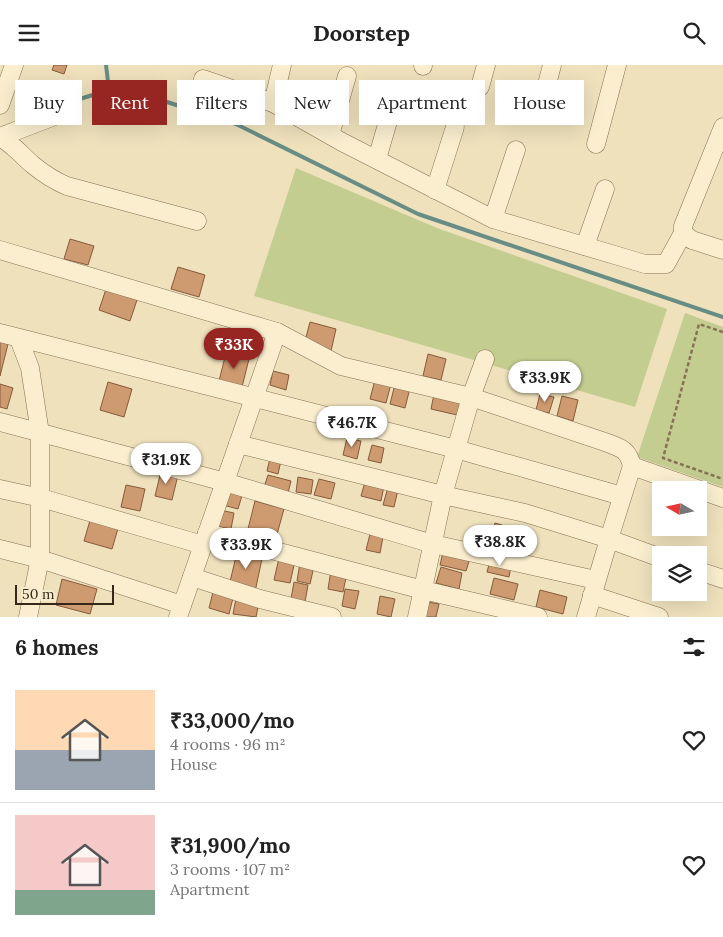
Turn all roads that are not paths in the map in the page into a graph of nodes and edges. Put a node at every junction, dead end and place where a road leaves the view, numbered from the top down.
1 (14, 65) edge
2 (282, 65) edge
3 (486, 65) edge
4 (552, 65) edge
5 (617, 65) edge
6 (347, 76) dead end
7 (203, 79) dead end
8 (482, 80) edge
9 (548, 80) edge
10 (0, 103) edge
11 (273, 103) junction
12 (31, 125) edge
13 (387, 125) edge
14 (455, 127) dead end
15 (723, 127) edge
16 (330, 135) junction
17 (0, 137) edge
18 (596, 144) dead end
19 (516, 150) dead end
20 (377, 159) junction
21 (605, 189) dead end
22 (436, 190) junction
23 (493, 219) junction
24 (197, 221) dead end
25 (683, 233) junction
26 (585, 246) junction
27 (0, 250) edge
28 (723, 250) edge
29 (277, 332) junction
30 (0, 333) edge
31 (19, 339) junction
32 (485, 359) dead end
33 (471, 397) junction
34 (254, 398) junction
35 (0, 422) edge
36 (40, 433) junction
37 (238, 444) junction
38 (456, 449) junction
39 (632, 467) junction
40 (225, 482) junction
41 (0, 489) edge
42 (443, 495) junction
43 (622, 496) junction
44 (41, 499) junction
45 (723, 499) edge
46 (205, 539) junction
47 (609, 539) junction
48 (433, 544) junction
49 (0, 549) edge
50 (652, 554) edge
51 (40, 559) junction
52 (707, 574) edge
53 (192, 577) junction
54 (723, 579) edge
55 (594, 587) junction
56 (423, 590) junction
57 (180, 611) edge
58 (28, 617) edge
59 (332, 617) edge
60 (417, 617) edge
61 (538, 617) edge
62 (586, 617) edge
63 (659, 617) edge

1 - 10 street
2 - 11 street
3 - 8 street
4 - 9 street
5 - 18 street
6 - 16 street
7 - 11 street
11 - 16 street
12 - 17 street
13 - 20 street
14 - 22 street
15 - 25 street
16 - 20 street
17 - 24 street
19 - 23 street
20 - 22 street
21 - 26 street
22 - 23 street
23 - 26 street
25 - 26 street
25 - 28 street
27 - 29 street
29 - 33 street
29 - 34 street
30 - 31 street
31 - 34 street
31 - 36 street
32 - 33 street
33 - 38 street
33 - 39 street
34 - 37 street
34 - 38 street
35 - 36 street
36 - 40 street
36 - 44 street
37 - 40 street
37 - 42 street
38 - 42 street
38 - 43 street
39 - 43 street
39 - 45 street
40 - 46 street
40 - 48 street
41 - 44 street
42 - 47 street
42 - 48 street
43 - 47 street
44 - 46 street
44 - 51 street
46 - 53 street
46 - 56 street
47 - 50 street
47 - 55 street
48 - 55 street
48 - 56 street
49 - 51 street
51 - 57 street
51 - 58 street
52 - 54 street
53 - 57 street
53 - 59 street
55 - 62 street
55 - 63 street
56 - 60 street
56 - 61 street

